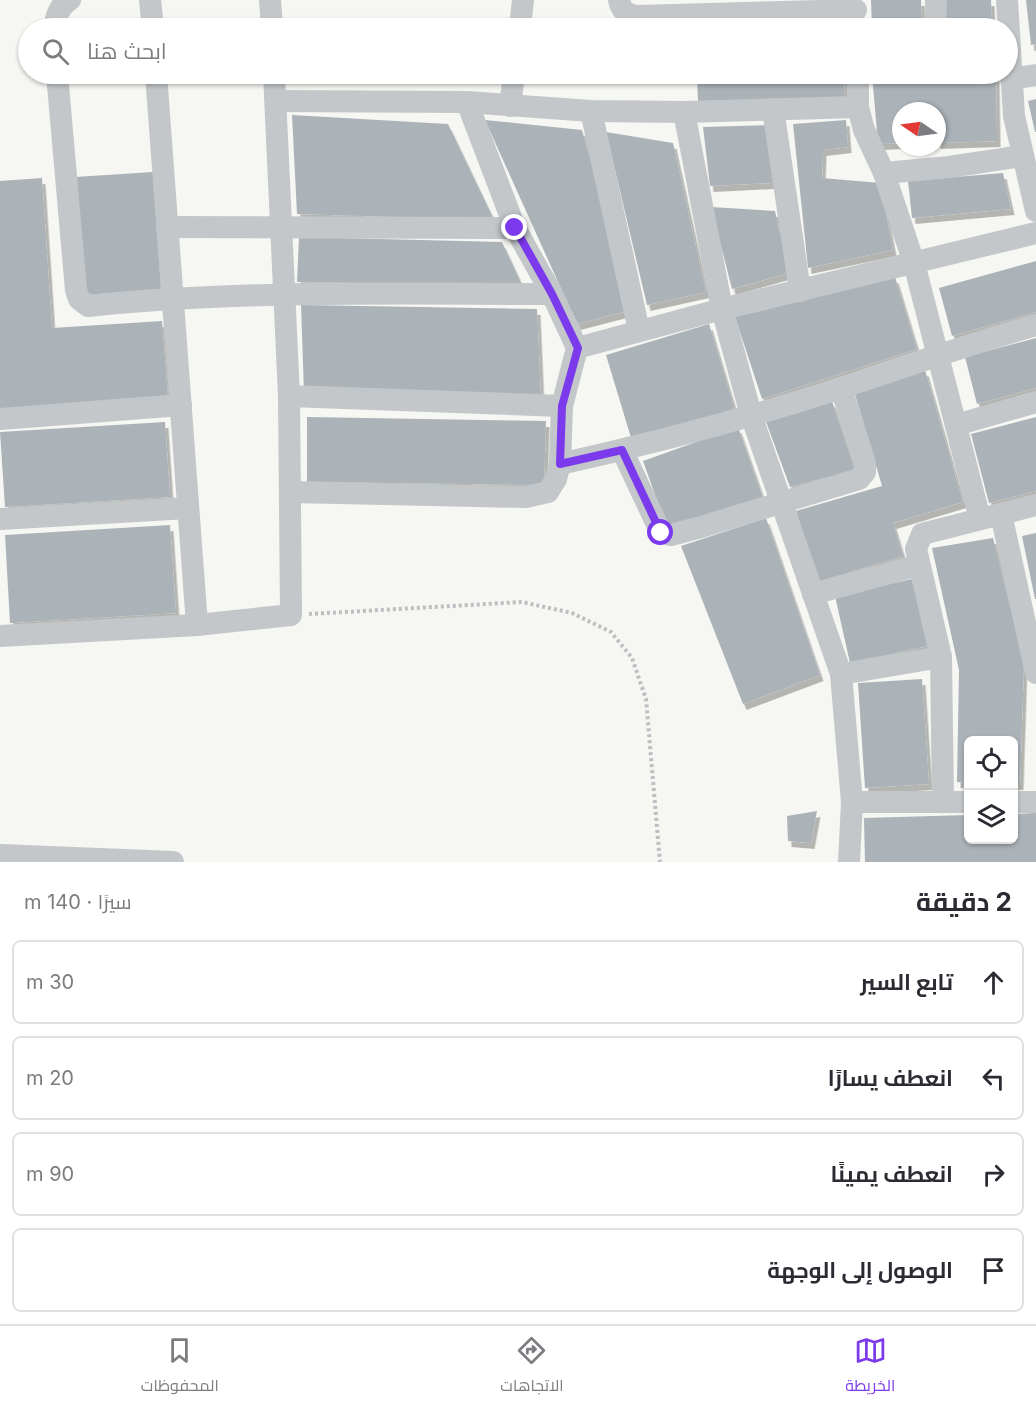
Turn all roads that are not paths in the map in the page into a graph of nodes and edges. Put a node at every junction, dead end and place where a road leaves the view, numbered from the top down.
1 (70, 0) edge
2 (150, 0) edge
3 (270, 0) edge
4 (523, 0) edge
5 (619, 0) edge
6 (936, 0) edge
7 (1007, 0) edge
8 (857, 13) edge
9 (56, 18) edge
10 (152, 18) edge
11 (271, 18) edge
12 (521, 18) edge
13 (935, 18) edge
14 (1007, 18) edge
15 (1036, 75) edge
16 (1018, 78) edge
17 (58, 84) edge
18 (157, 84) edge
19 (275, 84) edge
20 (513, 84) edge
21 (858, 84) edge
22 (1011, 84) edge
23 (276, 101) junction
24 (467, 102) junction
25 (510, 106) junction
26 (858, 107) junction
27 (773, 110) junction
28 (591, 111) junction
29 (684, 112) junction
30 (1022, 156) junction
31 (884, 173) junction
32 (1036, 211) edge
33 (280, 226) junction
34 (167, 227) junction
35 (515, 228) junction
36 (1036, 233) edge
37 (914, 263) junction
38 (800, 291) junction
39 (552, 294) junction
40 (283, 295) junction
41 (172, 297) junction
42 (722, 309) junction
43 (1036, 325) edge
44 (639, 332) junction
45 (578, 348) junction
46 (937, 354) junction
47 (841, 388) junction
48 (289, 396) junction
49 (1036, 402) edge
50 (181, 405) junction
51 (562, 406) junction
52 (751, 415) junction
53 (0, 418) edge
54 (956, 425) junction
55 (622, 450) junction
56 (560, 464) junction
57 (291, 492) junction
58 (781, 503) junction
59 (1036, 505) edge
60 (188, 508) junction
61 (991, 516) junction
62 (0, 519) edge
63 (919, 565) junction
64 (813, 594) junction
65 (197, 626) junction
66 (0, 636) edge
67 (941, 657) junction
68 (1036, 673) edge
69 (841, 674) junction
70 (1036, 783) edge
71 (852, 802) junction
72 (943, 802) junction
73 (964, 802) edge
74 (1018, 802) edge
75 (1036, 802) edge
76 (0, 855) edge
77 (173, 862) edge
78 (849, 862) edge

1 - 9 street
2 - 10 street
3 - 11 street
4 - 12 street
5 - 8 street
6 - 13 street
7 - 14 street
15 - 16 street
17 - 41 street
18 - 34 street
19 - 23 street
20 - 25 street
21 - 26 street
22 - 30 street
23 - 24 street
23 - 33 street
24 - 25 street
24 - 35 street
25 - 28 street
26 - 27 street
26 - 31 street
27 - 29 street
27 - 38 street
28 - 29 street
28 - 44 street
29 - 42 street
30 - 31 street
30 - 32 street
31 - 37 street
33 - 34 street
33 - 35 street
33 - 40 street
34 - 41 street
35 - 39 street
36 - 37 street
37 - 38 street
37 - 46 street
38 - 42 street
39 - 40 street
39 - 45 street
40 - 41 street
40 - 48 street
41 - 50 street
42 - 44 street
42 - 52 street
43 - 46 street
44 - 45 street
45 - 51 street
46 - 47 street
46 - 54 street
47 - 52 street
47 - 58 street
48 - 51 street
48 - 57 street
49 - 54 street
50 - 53 street
50 - 60 street
51 - 56 street
52 - 55 street
52 - 58 street
54 - 61 street
55 - 56 street
55 - 58 street
56 - 57 street
57 - 65 street
58 - 64 street
59 - 61 street
60 - 62 street
60 - 65 street
61 - 63 street
61 - 68 street
63 - 64 street
63 - 67 street
64 - 69 street
65 - 66 street
67 - 69 street
67 - 72 street
69 - 71 street
70 - 75 street
71 - 72 street
71 - 78 street
72 - 73 street
74 - 75 street
76 - 77 street

